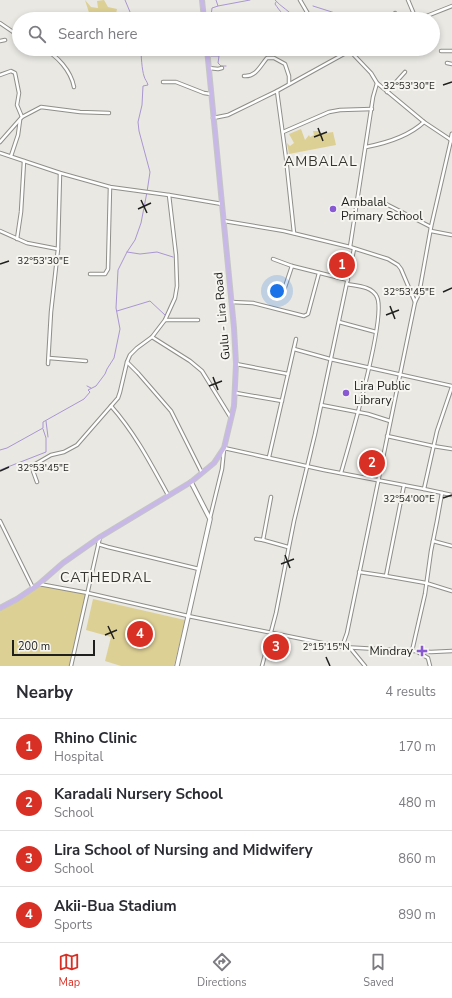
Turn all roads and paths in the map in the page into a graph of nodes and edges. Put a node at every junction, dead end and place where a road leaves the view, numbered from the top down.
1 (202, 0) edge
2 (300, 0) edge
3 (408, 0) edge
4 (452, 6) edge
5 (203, 12) edge
6 (307, 12) edge
7 (415, 12) edge
8 (437, 12) edge
9 (0, 23) edge
10 (12, 31) edge
11 (5, 40) dead end
12 (0, 41) edge
13 (440, 51) dead end
14 (452, 51) edge
15 (54, 56) edge
16 (207, 56) edge
17 (340, 56) edge
18 (357, 56) edge
19 (447, 64) dead end
20 (452, 64) edge
21 (208, 68) junction
22 (221, 69) dead end
23 (405, 72) dead end
24 (0, 75) edge
25 (244, 76) dead end
26 (163, 82) dead end
27 (377, 83) junction
28 (289, 84) junction
29 (74, 87) dead end
30 (277, 91) junction
31 (387, 92) junction
32 (211, 94) junction
33 (372, 109) junction
34 (109, 113) dead end
35 (21, 118) junction
36 (213, 118) junction
37 (424, 122) junction
38 (283, 132) junction
39 (452, 134) edge
40 (451, 141) edge
41 (0, 142) edge
42 (366, 147) junction
43 (0, 153) edge
44 (11, 156) junction
45 (24, 161) junction
46 (60, 173) junction
47 (110, 187) junction
48 (169, 194) junction
49 (357, 200) junction
50 (222, 204) junction
51 (224, 221) junction
52 (431, 229) junction
53 (0, 231) edge
54 (294, 233) junction
55 (452, 235) edge
56 (17, 239) junction
57 (350, 247) junction
58 (58, 248) junction
59 (354, 249) junction
60 (273, 259) dead end
61 (292, 266) junction
62 (320, 273) junction
63 (90, 274) dead end
64 (348, 280) junction
65 (347, 284) junction
66 (283, 293) dead end
67 (412, 293) junction
68 (419, 294) junction
69 (231, 302) junction
70 (415, 302) junction
71 (165, 320) junction
72 (198, 320) dead end
73 (339, 322) junction
74 (376, 332) junction
75 (152, 336) junction
76 (296, 339) dead end
77 (294, 349) junction
78 (49, 358) junction
79 (330, 359) junction
80 (86, 361) dead end
81 (126, 362) junction
82 (48, 364) dead end
83 (236, 364) junction
84 (368, 368) junction
85 (288, 374) junction
86 (401, 375) junction
87 (452, 387) edge
88 (236, 393) junction
89 (282, 401) junction
90 (321, 405) junction
91 (111, 406) junction
92 (358, 411) junction
93 (231, 419) junction
94 (390, 421) junction
95 (387, 436) junction
96 (433, 446) junction
97 (224, 448) junction
98 (452, 449) edge
99 (269, 458) junction
100 (307, 466) junction
101 (202, 473) junction
102 (341, 473) junction
103 (378, 480) junction
104 (38, 482) dead end
105 (191, 482) junction
106 (404, 485) junction
107 (424, 489) junction
108 (442, 493) junction
109 (168, 495) junction
110 (451, 495) edge
111 (271, 497) dead end
112 (452, 500) edge
113 (210, 519) junction
114 (0, 521) edge
115 (100, 537) junction
116 (256, 539) dead end
117 (263, 540) junction
118 (433, 541) junction
119 (98, 544) junction
120 (452, 546) edge
121 (288, 547) junction
122 (198, 569) junction
123 (359, 572) junction
124 (386, 576) junction
125 (40, 584) junction
126 (426, 584) junction
127 (33, 588) junction
128 (452, 591) edge
129 (88, 593) junction
130 (0, 608) edge
131 (188, 616) junction
132 (271, 633) junction
133 (342, 647) junction
134 (351, 648) junction
135 (414, 651) junction
136 (452, 651) edge
137 (70, 666) edge
138 (177, 666) edge
139 (262, 666) edge
140 (365, 666) edge
141 (430, 666) edge

1 - 5 main road
2 - 6 street
3 - 7 street
4 - 8 street
9 - 10 street
11 - 12 street
13 - 14 street
15 - 29 street
16 - 21 main road, Gulu - Lira Road
17 - 28 street
18 - 27 street
19 - 20 street
21 - 22 street
21 - 32 main road, Gulu - Lira Road
23 - 31 street
24 - 35 street
25 - 28 street
26 - 32 street
27 - 31 street
27 - 33 street
28 - 30 street
30 - 36 street
30 - 38 street
31 - 37 street
32 - 36 main road, Gulu - Lira Road
33 - 38 street
33 - 42 street
34 - 35 street
35 - 41 street
35 - 44 street
36 - 50 main road, Gulu - Lira Road
37 - 40 street
37 - 42 street
38 - 54 street
39 - 40 street
40 - 52 street
42 - 49 street
43 - 44 street
44 - 45 street
45 - 46 street
45 - 56 street
46 - 47 street
46 - 58 street
47 - 48 street
47 - 63 street
48 - 50 street
48 - 71 street
49 - 52 street
49 - 57 street
50 - 51 main road, Gulu - Lira Road
51 - 54 street
51 - 69 main road, Gulu - Lira Road
52 - 55 street
52 - 68 street
53 - 56 street
54 - 57 street
56 - 58 street
57 - 59 street
58 - 78 street
59 - 64 street
59 - 67 street
60 - 61 street
61 - 62 street
61 - 66 street
62 - 64 street
62 - 69 street
64 - 65 street
65 - 73 street
65 - 74 street
67 - 68 street
67 - 70 street
68 - 70 street
69 - 83 main road, Gulu - Lira Road
70 - 86 street
71 - 72 street
71 - 75 street
73 - 74 street
73 - 79 street
74 - 84 street
75 - 81 street
75 - 93 street
76 - 77 street
77 - 79 street
77 - 85 street
78 - 80 street
78 - 82 street
79 - 84 street
79 - 90 street
81 - 91 street
81 - 101 street
83 - 85 street
83 - 88 main road, Gulu - Lira Road
84 - 86 street
84 - 92 street
85 - 89 street
86 - 87 street
86 - 94 street
87 - 96 street
88 - 89 street
88 - 93 main road, Gulu - Lira Road
89 - 99 street
90 - 92 street
90 - 100 street
91 - 104 street
91 - 109 street
92 - 94 street
92 - 102 street
93 - 97 main road, Gulu - Lira Road
94 - 95 street
95 - 96 street
95 - 103 street
96 - 98 street
96 - 107 street
97 - 99 street
97 - 101 main road, Gulu - Lira Road
97 - 113 street
99 - 100 street
100 - 102 street
100 - 121 street
101 - 105 main road, Gulu - Lira Road
102 - 103 street
103 - 106 street
103 - 123 street
105 - 109 main road, Gulu - Lira Road
105 - 113 main road
106 - 107 street
106 - 124 street
107 - 108 street
108 - 110 street
108 - 118 street
109 - 115 main road, Gulu - Lira Road
110 - 112 street
111 - 117 street
113 - 122 main road
114 - 127 street
115 - 119 street
115 - 125 main road, Gulu - Lira Road
116 - 117 street
117 - 121 street
118 - 120 street
118 - 126 street
119 - 122 street
119 - 129 street
121 - 132 street
122 - 131 main road
123 - 124 street
123 - 133 street
124 - 126 street
125 - 127 main road, Gulu - Lira Road
125 - 129 street
126 - 128 street
126 - 135 street
127 - 130 main road, Gulu - Lira Road
129 - 131 street
129 - 137 street
131 - 132 street
131 - 138 main road
132 - 133 street
132 - 139 street
133 - 134 street
134 - 135 street
134 - 140 street
135 - 136 street
135 - 141 street

